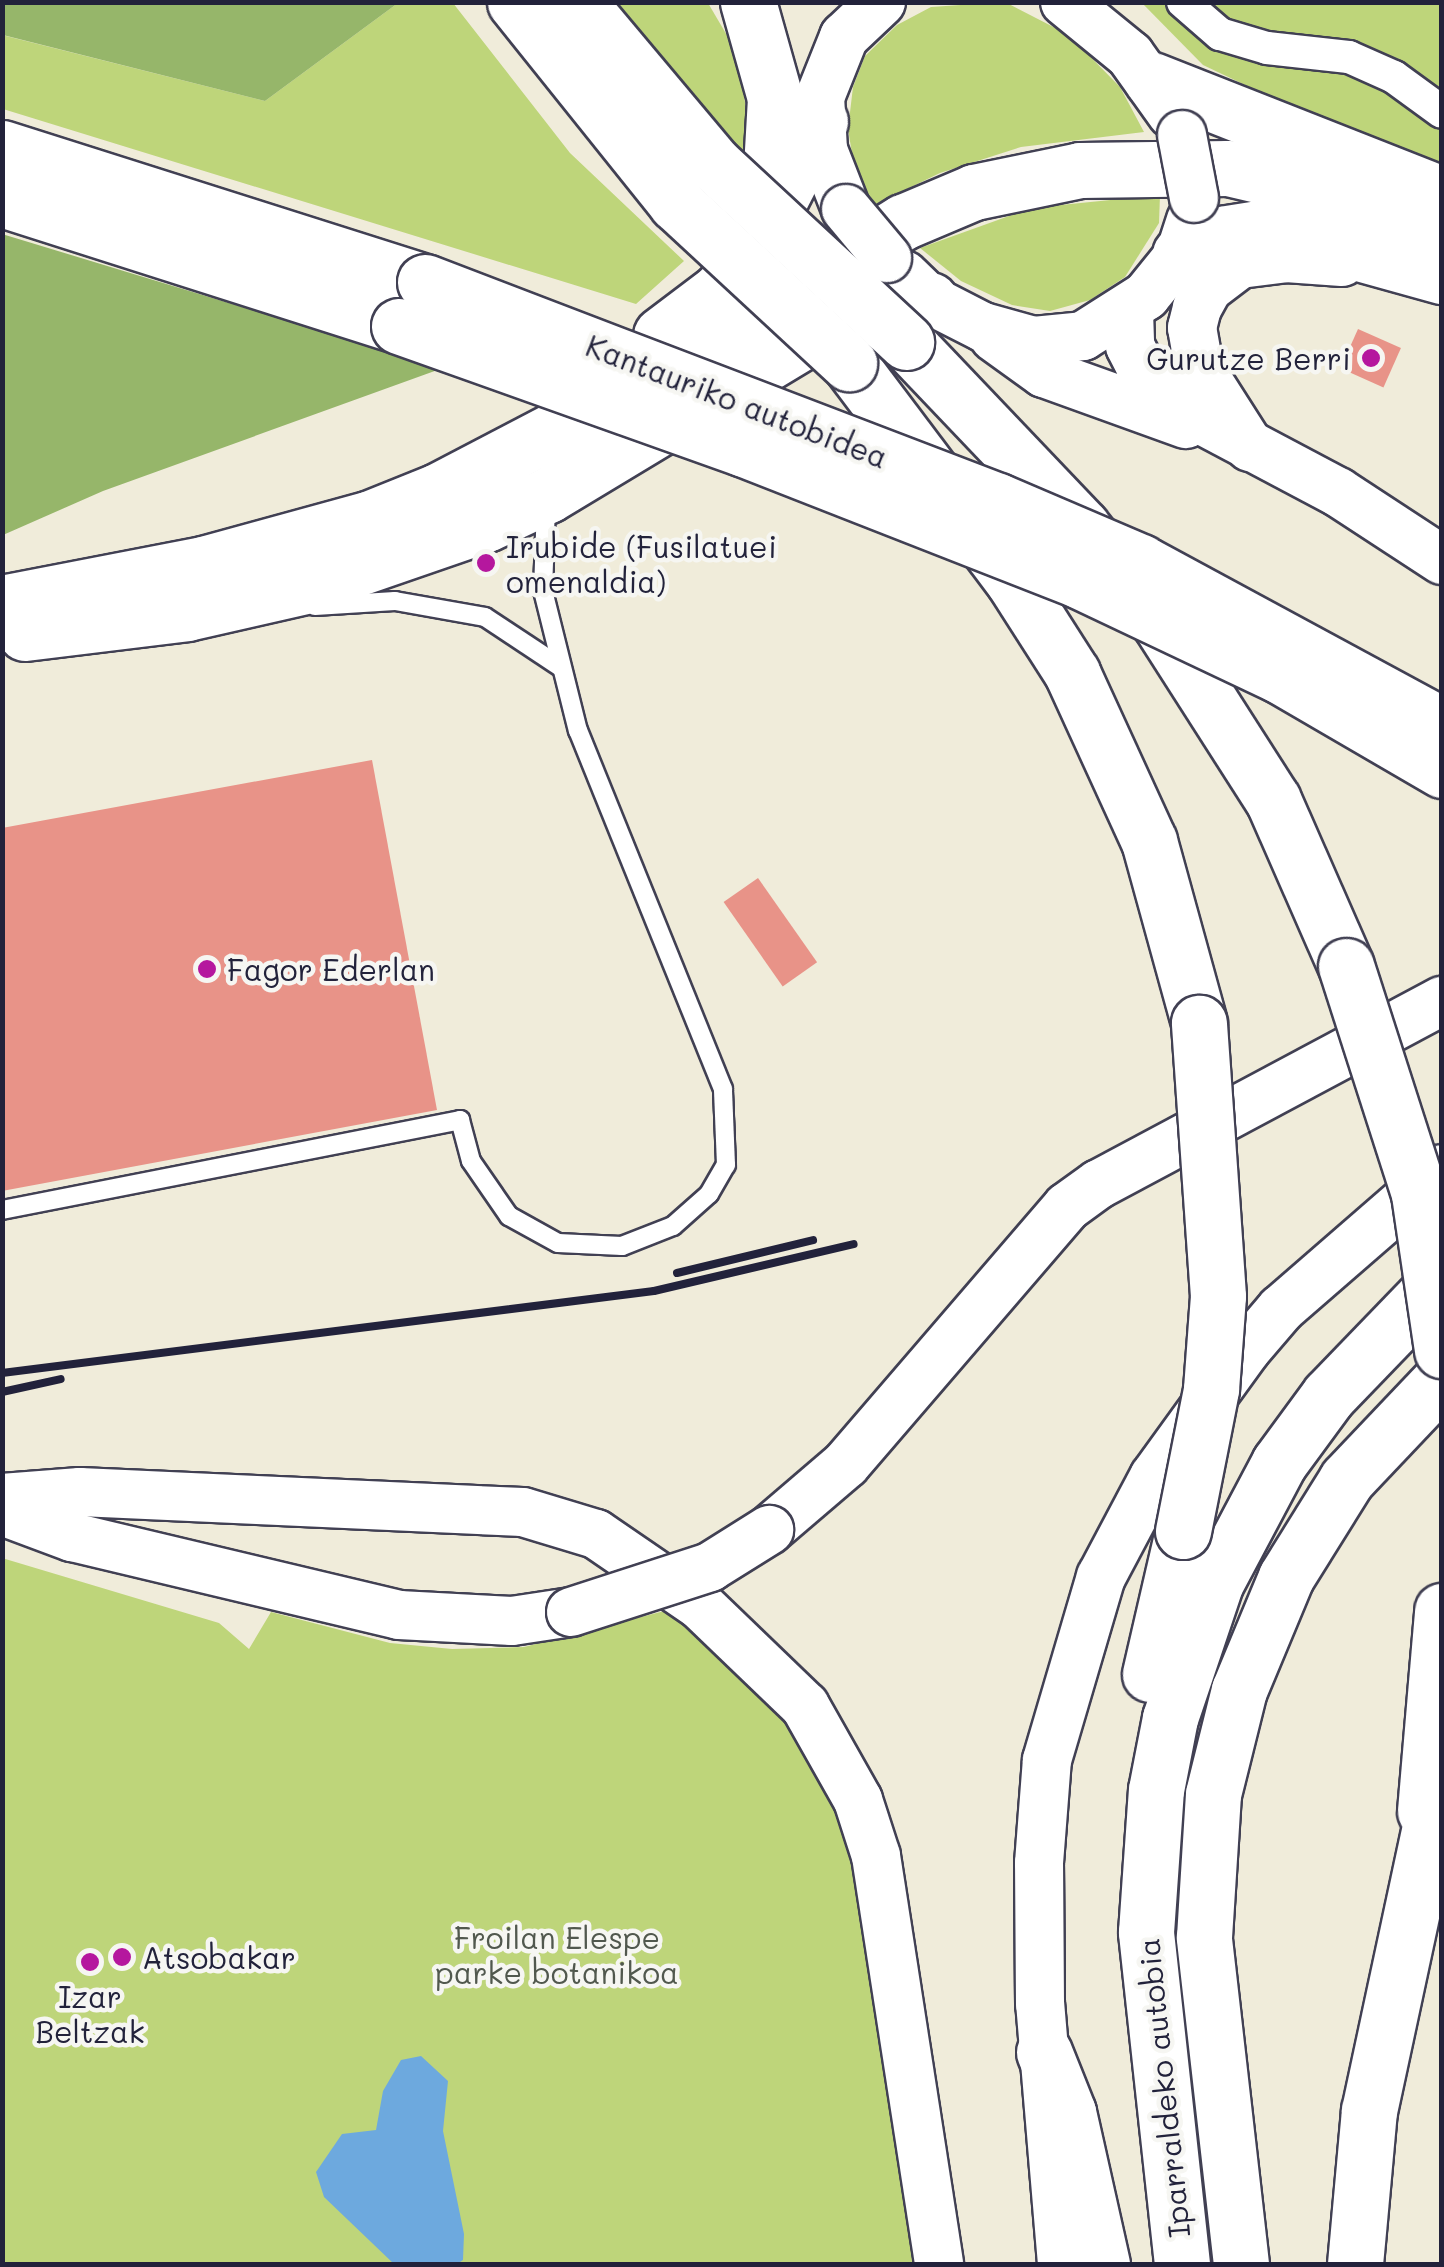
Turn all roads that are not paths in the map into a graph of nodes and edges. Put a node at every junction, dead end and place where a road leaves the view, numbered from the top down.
1 (515, 2) edge
2 (578, 2) edge
3 (750, 2) edge
4 (881, 2) edge
5 (1184, 2) edge
6 (1085, 11) edge
7 (1152, 80) junction
8 (820, 109) junction
9 (1442, 112) edge
10 (2, 148) edge
11 (1442, 194) edge
12 (2, 199) edge
13 (1442, 232) edge
14 (1180, 254) junction
15 (1442, 276) edge
16 (412, 304) junction
17 (1129, 312) junction
18 (918, 321) junction
19 (983, 327) junction
20 (553, 398) junction
21 (1250, 447) junction
22 (548, 495) junction
23 (1442, 560) edge
24 (2, 585) edge
25 (2, 603) edge
26 (187, 614) junction
27 (2, 636) edge
28 (558, 666) junction
29 (1442, 724) edge
30 (1442, 770) edge
31 (1442, 1001) edge
32 (1442, 1169) edge
33 (2, 1210) edge
34 (1442, 1278) edge
35 (1442, 1350) edge
36 (1442, 1380) edge
37 (2, 1498) edge
38 (2, 1512) edge
39 (2, 1530) edge
40 (72, 1537) junction
41 (1442, 1612) edge
42 (1442, 1771) edge
43 (1424, 1829) junction
44 (1044, 2052) junction
45 (939, 2264) edge
46 (1062, 2264) edge
47 (1102, 2264) edge
48 (1164, 2264) edge
49 (1182, 2264) edge
50 (1241, 2264) edge
51 (1355, 2264) edge

1 - 48 highway, bridge
2 - 18 highway, bridge
3 - 8 highway
3 - 20 highway
4 - 8 street
5 - 9 street
6 - 7 street
7 - 11 highway
7 - 14 street, bridge
8 - 18 street, bridge
8 - 20 highway
10 - 16 highway, Kantauriko autobidea
12 - 16 highway, Kantauriko autobidea
13 - 25 highway
14 - 15 highway
14 - 17 street
15 - 21 street
16 - 29 highway, Kantauriko autobidea, bridge
16 - 30 highway, Kantauriko autobidea, bridge
17 - 19 street
17 - 21 street
18 - 19 street
18 - 22 highway
18 - 35 highway, bridge
19 - 21 street
20 - 24 highway
21 - 23 street
22 - 26 highway
22 - 28 lane
26 - 27 highway
26 - 28 lane
28 - 33 lane
31 - 40 street, bridge
32 - 44 street
34 - 49 highway, Iparraldeko autobia
36 - 50 highway
37 - 45 street
38 - 40 street
39 - 40 street
41 - 43 highway
42 - 43 highway
43 - 51 highway
44 - 46 street
44 - 47 highway

